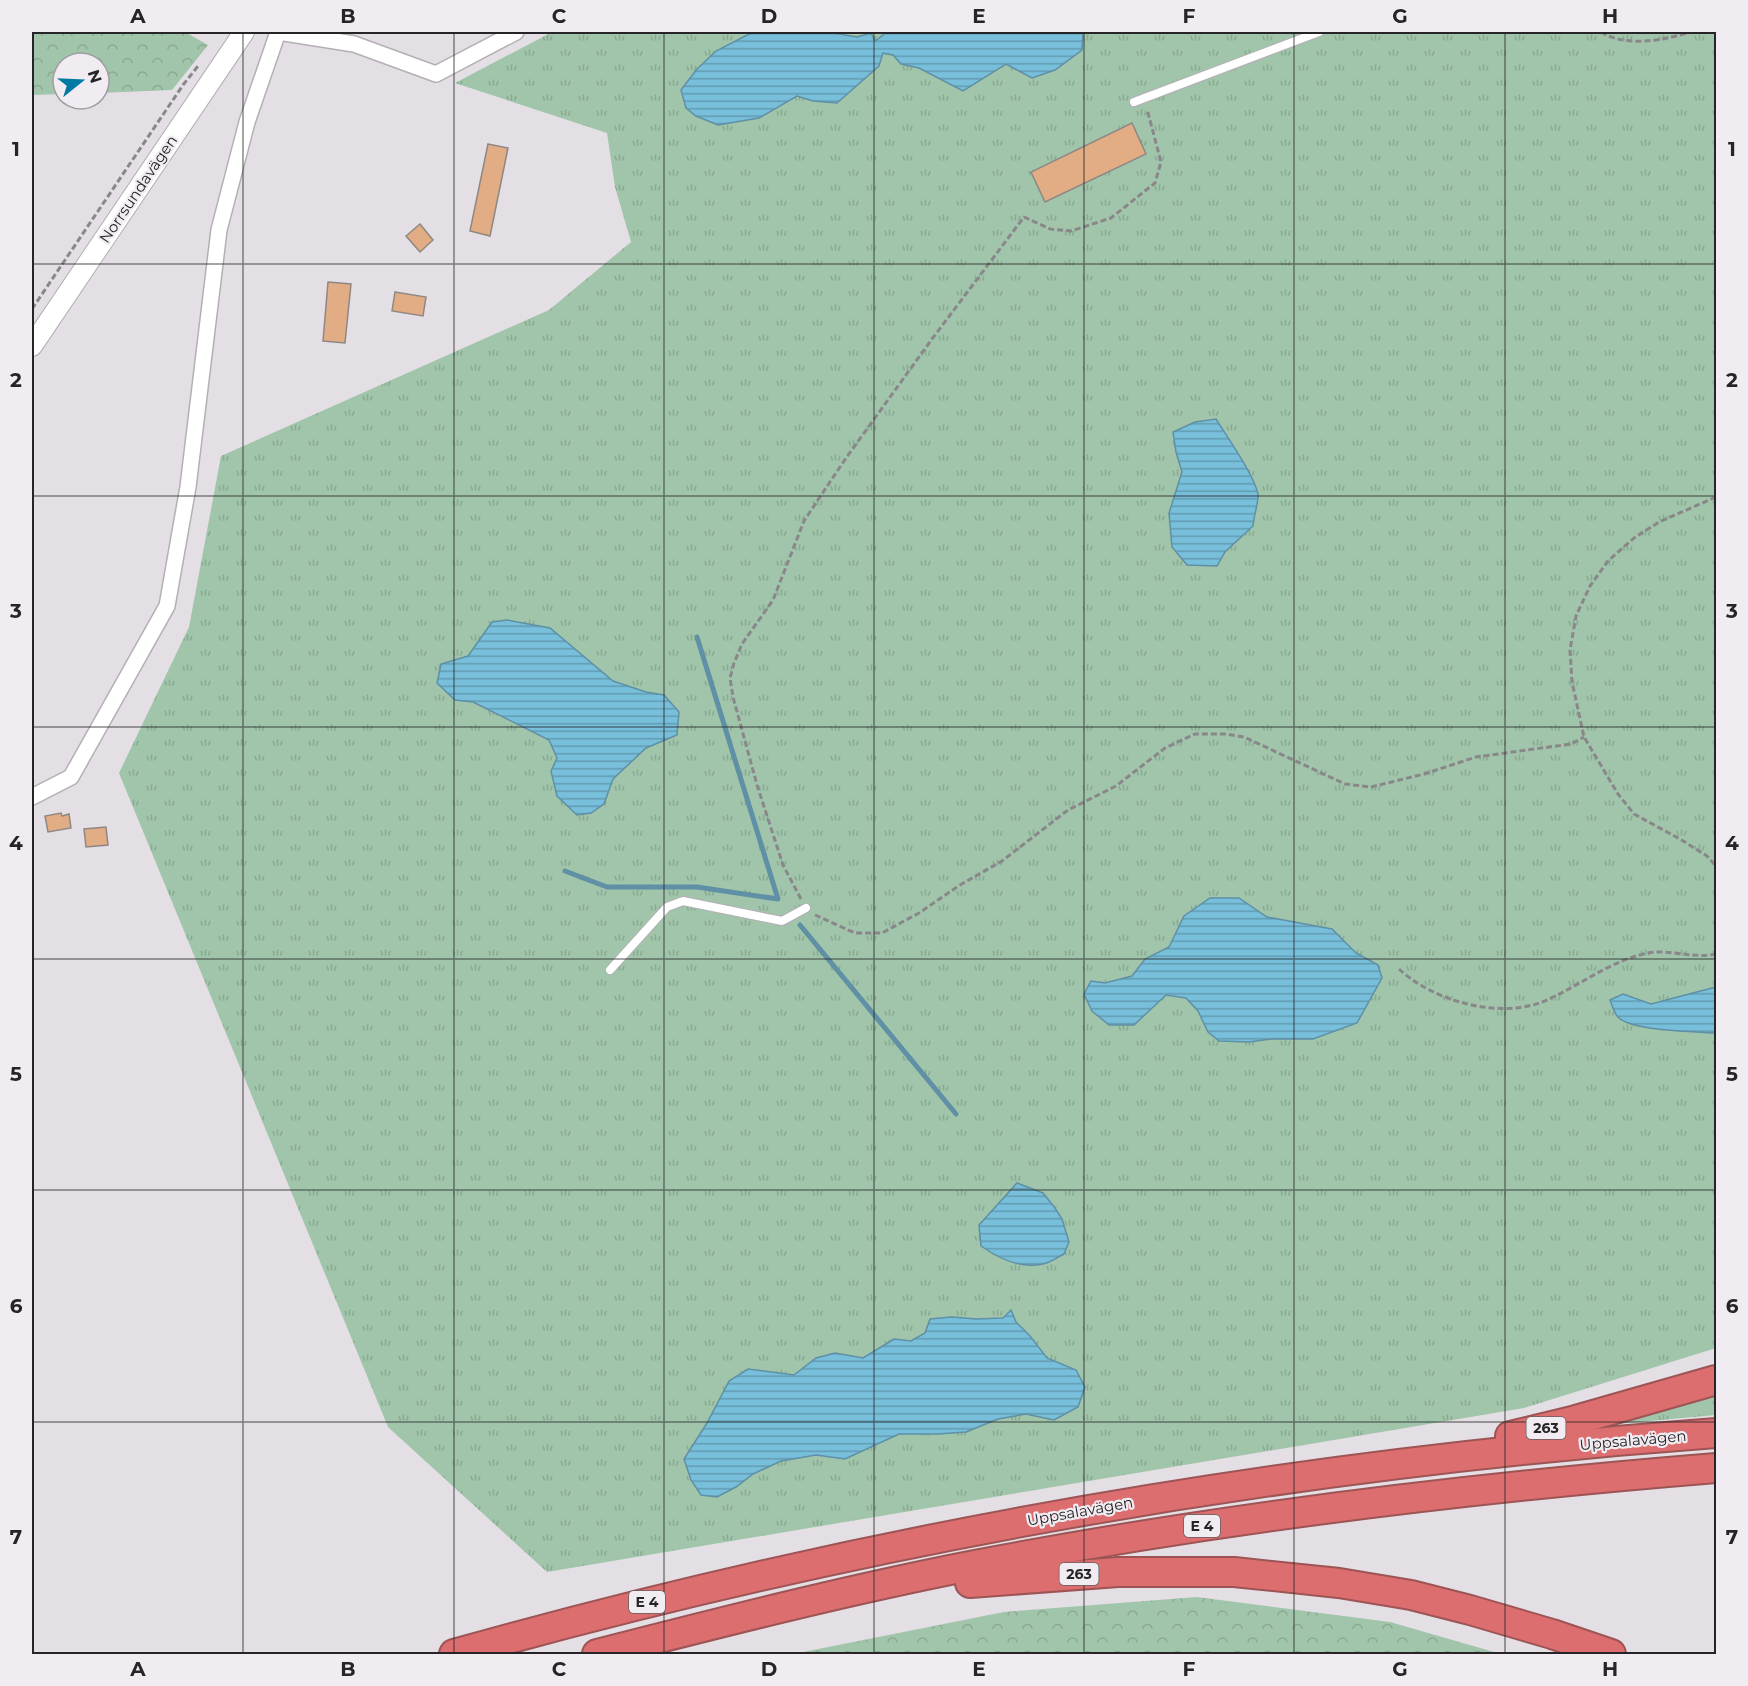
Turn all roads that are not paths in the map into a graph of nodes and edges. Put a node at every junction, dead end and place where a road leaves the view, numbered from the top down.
1 (244, 32) edge
2 (278, 32) edge
3 (516, 32) edge
4 (1319, 32) edge
5 (1134, 102) dead end
6 (32, 346) edge
7 (32, 797) edge
8 (806, 908) road end
9 (610, 970) dead end
10 (1716, 1380) edge
11 (1716, 1433) edge
12 (1374, 1467) junction
13 (1716, 1468) edge
14 (820, 1597) junction
15 (454, 1654) edge
16 (597, 1654) edge
17 (1611, 1654) edge

1 - 6 street, Norrsundavägen
2 - 3 street
2 - 7 street
4 - 5 lane
8 - 9 lane
10 - 12 highway, 263
11 - 12 highway, Uppsalavägen / E 4
12 - 15 highway, Uppsalavägen / E 4
13 - 14 highway, E 4
14 - 16 highway, E 4
14 - 17 highway, 263

